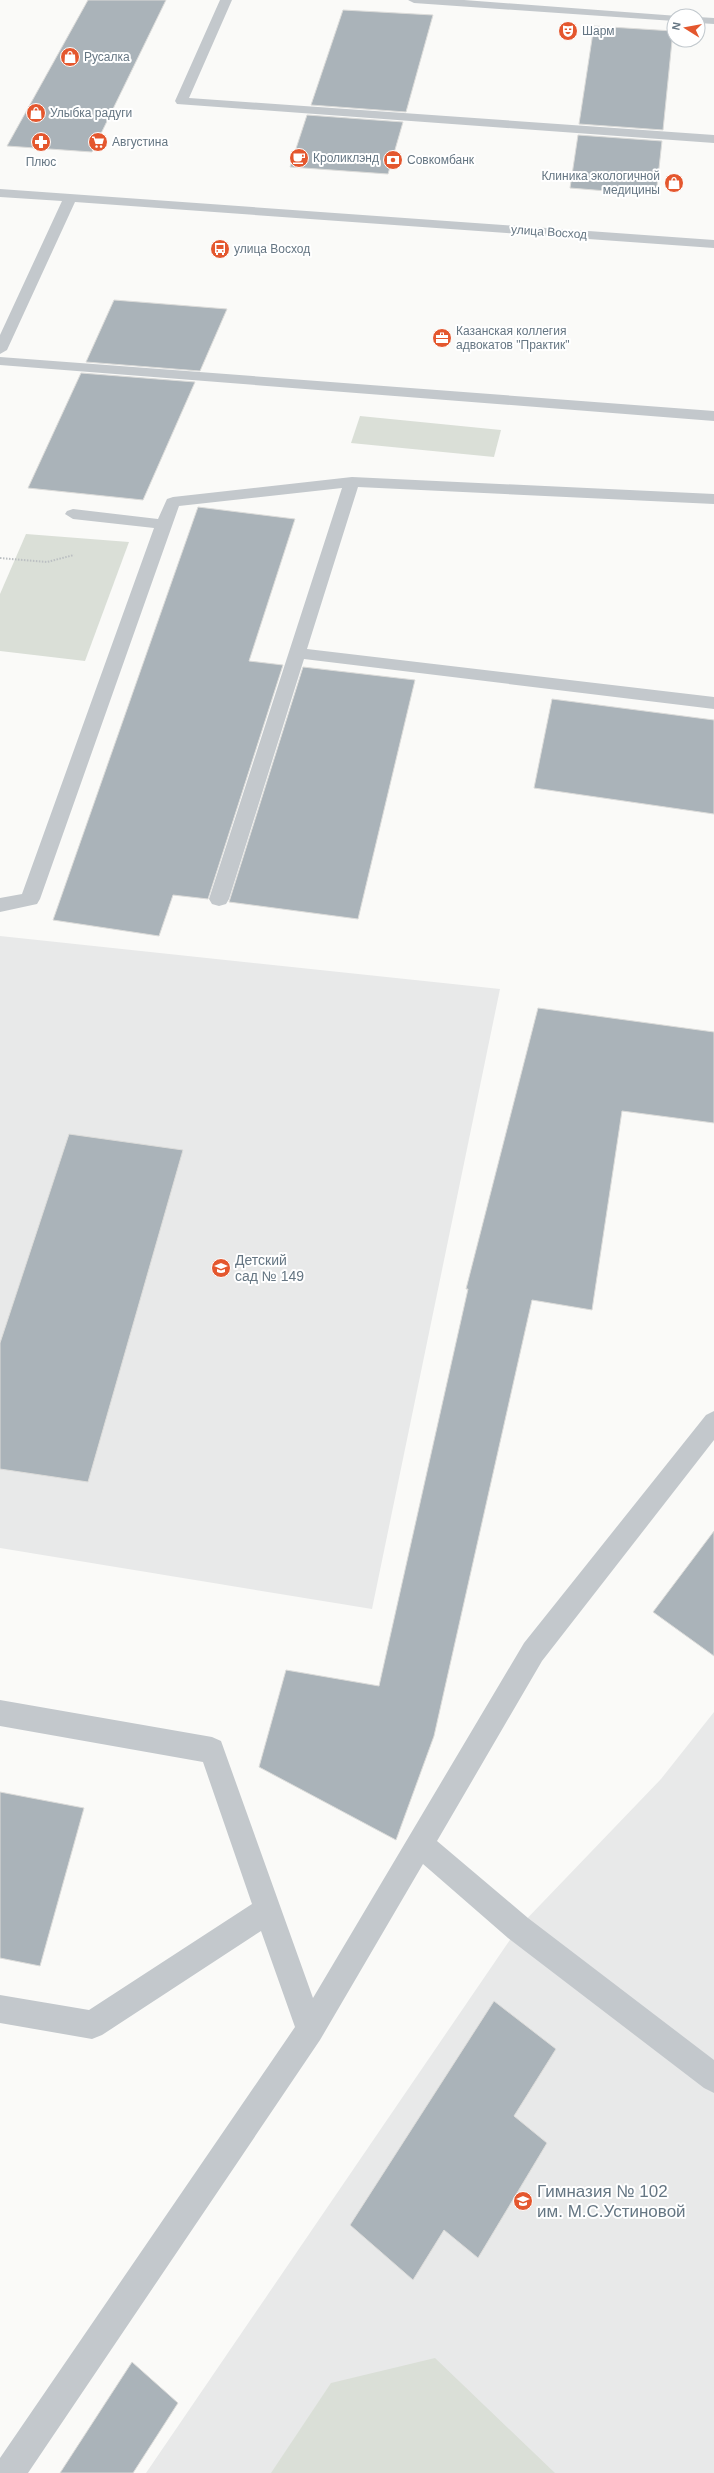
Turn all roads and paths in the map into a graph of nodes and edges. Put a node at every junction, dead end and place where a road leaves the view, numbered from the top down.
1 (226, 0) edge
2 (414, 0) edge
3 (666, 17) edge
4 (714, 139) edge
5 (0, 193) edge
6 (71, 197) junction
7 (714, 244) edge
8 (0, 350) edge
9 (0, 361) edge
10 (714, 416) edge
11 (352, 482) junction
12 (714, 499) edge
13 (74, 514) dead end
14 (163, 524) junction
15 (297, 653) junction
16 (714, 703) edge
17 (219, 898) dead end
18 (0, 905) edge
19 (714, 1422) edge
20 (0, 1713) edge
21 (420, 1844) junction
22 (268, 1910) junction
23 (0, 2009) edge
24 (310, 2030) junction
25 (714, 2078) edge
26 (9, 2473) edge

1 - 4 street
2 - 3 street
5 - 6 street, улица Восход
6 - 7 street, улица Восход
6 - 8 street
9 - 10 street
11 - 12 street
11 - 14 street
11 - 15 street
13 - 14 street
14 - 18 street
15 - 16 street
15 - 17 street
19 - 21 street
20 - 22 street
21 - 24 street
21 - 25 street
22 - 23 street
22 - 24 street
24 - 26 street

